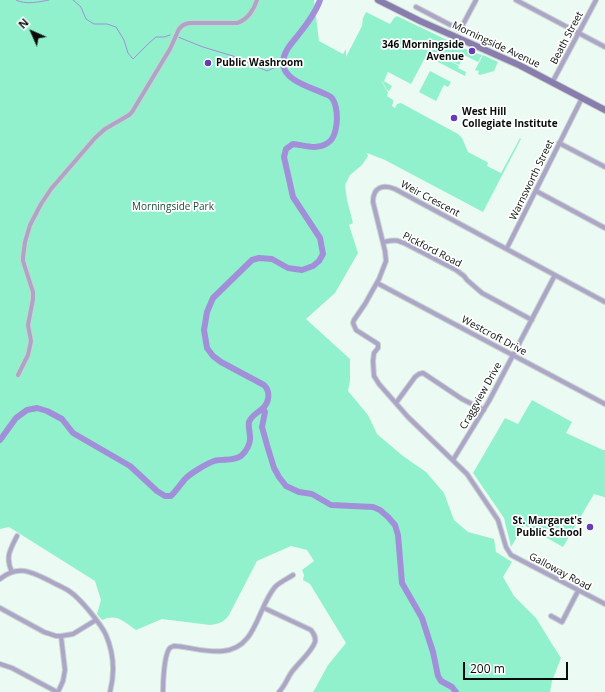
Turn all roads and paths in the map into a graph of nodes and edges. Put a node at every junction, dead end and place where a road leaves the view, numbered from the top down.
1 (257, 0) edge
2 (378, 0) edge
3 (476, 0) edge
4 (516, 0) edge
5 (596, 0) edge
6 (416, 7) dead end
7 (579, 33) junction
8 (605, 47) edge
9 (552, 83) junction
10 (582, 98) junction
11 (605, 110) edge
12 (559, 143) junction
13 (605, 167) edge
14 (536, 190) junction
15 (605, 228) edge
16 (383, 242) junction
17 (507, 248) junction
18 (555, 275) junction
19 (377, 283) junction
20 (605, 302) edge
21 (532, 320) junction
22 (512, 355) junction
23 (18, 375) dead end
24 (396, 403) junction
25 (605, 404) edge
26 (484, 410) junction
27 (453, 460) junction
28 (17, 536) dead end
29 (508, 551) joint
30 (12, 572) junction
31 (293, 575) dead end
32 (0, 579) edge
33 (578, 591) junction
34 (605, 604) edge
35 (0, 608) edge
36 (264, 608) junction
37 (550, 616) dead end
38 (96, 620) junction
39 (61, 636) junction
40 (0, 664) edge
41 (57, 692) edge
42 (110, 692) edge
43 (163, 692) edge
44 (279, 692) edge

1 - 23 street
2 - 9 main road, Morningside Avenue
3 - 6 street
4 - 7 street
5 - 7 street, Beath Street
7 - 8 street
7 - 9 street, Beath Street
9 - 10 main road, Morningside Avenue
10 - 11 main road, Morningside Avenue
10 - 12 street, Warnsworth Street
12 - 13 street
12 - 14 street, Warnsworth Street
14 - 15 street
14 - 17 street, Warnsworth Street
16 - 17 street, Weir Crescent
16 - 19 street, Weir Crescent
16 - 21 street, Pickford Road
17 - 18 street, Weir Crescent
18 - 20 street, Weir Crescent
18 - 21 street, Craggview Drive
19 - 22 street, Westcroft Drive
19 - 24 street, Weir Crescent
21 - 22 street, Craggview Drive
22 - 25 street, Westcroft Drive
22 - 26 street, Craggview Drive
24 - 26 street
24 - 27 street, Weir Crescent
26 - 27 street, Craggview Drive
27 - 29 street, Weir Crescent
28 - 30 street
29 - 33 street, Galloway Road
30 - 32 street
30 - 38 street
31 - 36 street
33 - 34 street, Galloway Road
33 - 37 street
35 - 39 street
36 - 43 street
36 - 44 street
38 - 39 street
38 - 42 street
39 - 41 street
40 - 41 street

